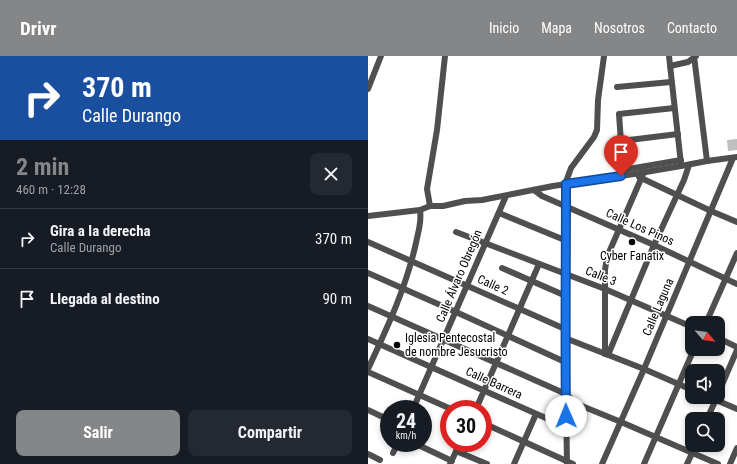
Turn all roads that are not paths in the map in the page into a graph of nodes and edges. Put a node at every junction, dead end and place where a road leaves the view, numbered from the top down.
1 (381, 56) edge
2 (445, 56) edge
3 (604, 56) edge
4 (669, 56) edge
5 (695, 56) edge
6 (670, 66) junction
7 (672, 82) junction
8 (617, 87) dead end
9 (368, 89) edge
10 (674, 108) junction
11 (678, 134) junction
12 (621, 141) junction
13 (735, 158) edge
14 (707, 161) junction
15 (681, 163) junction
16 (690, 164) junction
17 (643, 175) junction
18 (566, 184) junction
19 (534, 190) junction
20 (677, 195) junction
21 (506, 196) junction
22 (430, 206) junction
23 (566, 207) junction
24 (420, 210) junction
25 (711, 211) junction
26 (499, 213) junction
27 (368, 216) edge
28 (737, 222) edge
29 (619, 229) junction
30 (456, 232) dead end
31 (567, 241) junction
32 (368, 242) edge
33 (486, 243) junction
34 (654, 245) junction
35 (737, 253) edge
36 (412, 261) junction
37 (690, 262) junction
38 (539, 264) junction
39 (502, 268) dead end
40 (368, 273) edge
41 (566, 274) junction
42 (726, 279) junction
43 (531, 281) junction
44 (737, 284) edge
45 (467, 285) junction
46 (403, 288) junction
47 (605, 289) junction
48 (566, 296) junction
49 (631, 301) junction
50 (368, 306) edge
51 (519, 308) junction
52 (456, 312) junction
53 (392, 316) junction
54 (666, 316) junction
55 (709, 316) edge
56 (685, 324) edge
57 (565, 329) junction
58 (508, 336) junction
59 (565, 338) junction
60 (368, 339) edge
61 (444, 340) junction
62 (725, 341) edge
63 (379, 344) junction
64 (737, 347) edge
65 (737, 350) edge
66 (607, 354) junction
67 (691, 356) edge
68 (565, 362) junction
69 (495, 363) junction
70 (432, 367) junction
71 (644, 369) junction
72 (368, 371) edge
73 (725, 378) edge
74 (679, 384) junction
75 (685, 387) edge
76 (484, 390) junction
77 (566, 394) junction
78 (420, 395) junction
79 (418, 400) edge
80 (480, 400) edge
81 (725, 402) edge
82 (440, 404) edge
83 (737, 409) edge
84 (368, 410) edge
85 (536, 414) junction
86 (380, 416) edge
87 (621, 422) junction
88 (492, 427) edge
89 (566, 427) junction
90 (656, 437) junction
91 (524, 442) junction
92 (737, 448) edge
93 (432, 452) edge
94 (455, 452) edge
95 (460, 452) edge
96 (692, 453) junction
97 (368, 454) edge
98 (380, 460) dead end
99 (451, 462) edge
100 (569, 463) edge
101 (487, 464) edge
102 (514, 464) edge
103 (602, 464) edge
104 (644, 464) edge
105 (687, 464) edge
106 (718, 464) edge
107 (730, 464) edge

1 - 9 street
2 - 22 street
3 - 18 street
4 - 6 street
5 - 6 street
5 - 14 street
6 - 7 street
7 - 8 street
7 - 10 street
10 - 11 street
10 - 12 street
11 - 12 street
11 - 15 street
12 - 15 street
13 - 14 street
13 - 25 street, Calle Laguna
14 - 16 street
15 - 16 street
15 - 17 street
16 - 20 street
17 - 18 street
17 - 20 street
17 - 29 street
18 - 19 street
18 - 23 street
19 - 21 street
19 - 23 street, Calle Los Pinos
20 - 25 street
20 - 34 street
21 - 22 street
21 - 26 street, Calle Álvaro Obregón
22 - 24 street
23 - 29 street, Calle Los Pinos
23 - 31 street
24 - 27 street
24 - 36 street
25 - 28 street
25 - 37 street, Calle Laguna
26 - 31 street
26 - 33 street, Calle Álvaro Obregón
29 - 34 street, Calle Los Pinos
29 - 47 street
30 - 33 street, Calle 3
31 - 41 street
32 - 36 street, Calle 2
33 - 38 street, Calle 3
33 - 45 street, Calle Álvaro Obregón
34 - 37 street, Calle Los Pinos
34 - 49 street
35 - 42 street
36 - 45 street, Calle 2
36 - 46 street
37 - 42 street, Calle Los Pinos
37 - 54 street, Calle Laguna
38 - 41 street, Calle 3
38 - 43 street
39 - 43 street
40 - 46 street
41 - 47 street, Calle 3
41 - 48 street
42 - 44 street, Calle Los Pinos
42 - 55 street
43 - 48 street
43 - 51 street
45 - 51 street, Calle 2
45 - 52 street, Calle Álvaro Obregón
46 - 52 street
46 - 53 street
47 - 49 street, Calle 3
47 - 66 street
48 - 57 street
49 - 54 street, Calle 3
49 - 66 street
50 - 53 street
51 - 57 street, Calle 2
51 - 58 street
52 - 58 street
52 - 61 street, Calle Álvaro Obregón
53 - 61 street
53 - 63 street
54 - 56 street, Calle 3
54 - 71 street, Calle Laguna
57 - 59 street
58 - 68 street
58 - 69 street
59 - 66 street
59 - 68 street
60 - 63 street, Calle Barrera
61 - 69 street
61 - 70 street, Calle Álvaro Obregón
62 - 64 street
63 - 70 street, Calle Barrera
63 - 72 street
65 - 73 street
66 - 71 street
67 - 74 street
68 - 77 street
69 - 76 street
69 - 77 street
70 - 76 street, Calle Barrera
70 - 78 street, Calle Álvaro Obregón
71 - 74 street
71 - 87 street, Calle Laguna
72 - 78 street
74 - 75 street
74 - 90 street
76 - 80 street
76 - 85 street, Calle Barrera
77 - 87 street
77 - 89 street
78 - 79 street, Calle Álvaro Obregón
78 - 82 street
81 - 83 street
84 - 86 street
85 - 89 street, Calle Barrera
85 - 91 street
87 - 90 street
87 - 103 street, Calle Laguna
88 - 91 street
89 - 100 street
90 - 96 street
90 - 104 street
91 - 100 street
91 - 102 street
92 - 107 street
93 - 99 street
94 - 99 street
95 - 101 street
96 - 105 street
96 - 106 street
97 - 98 street

